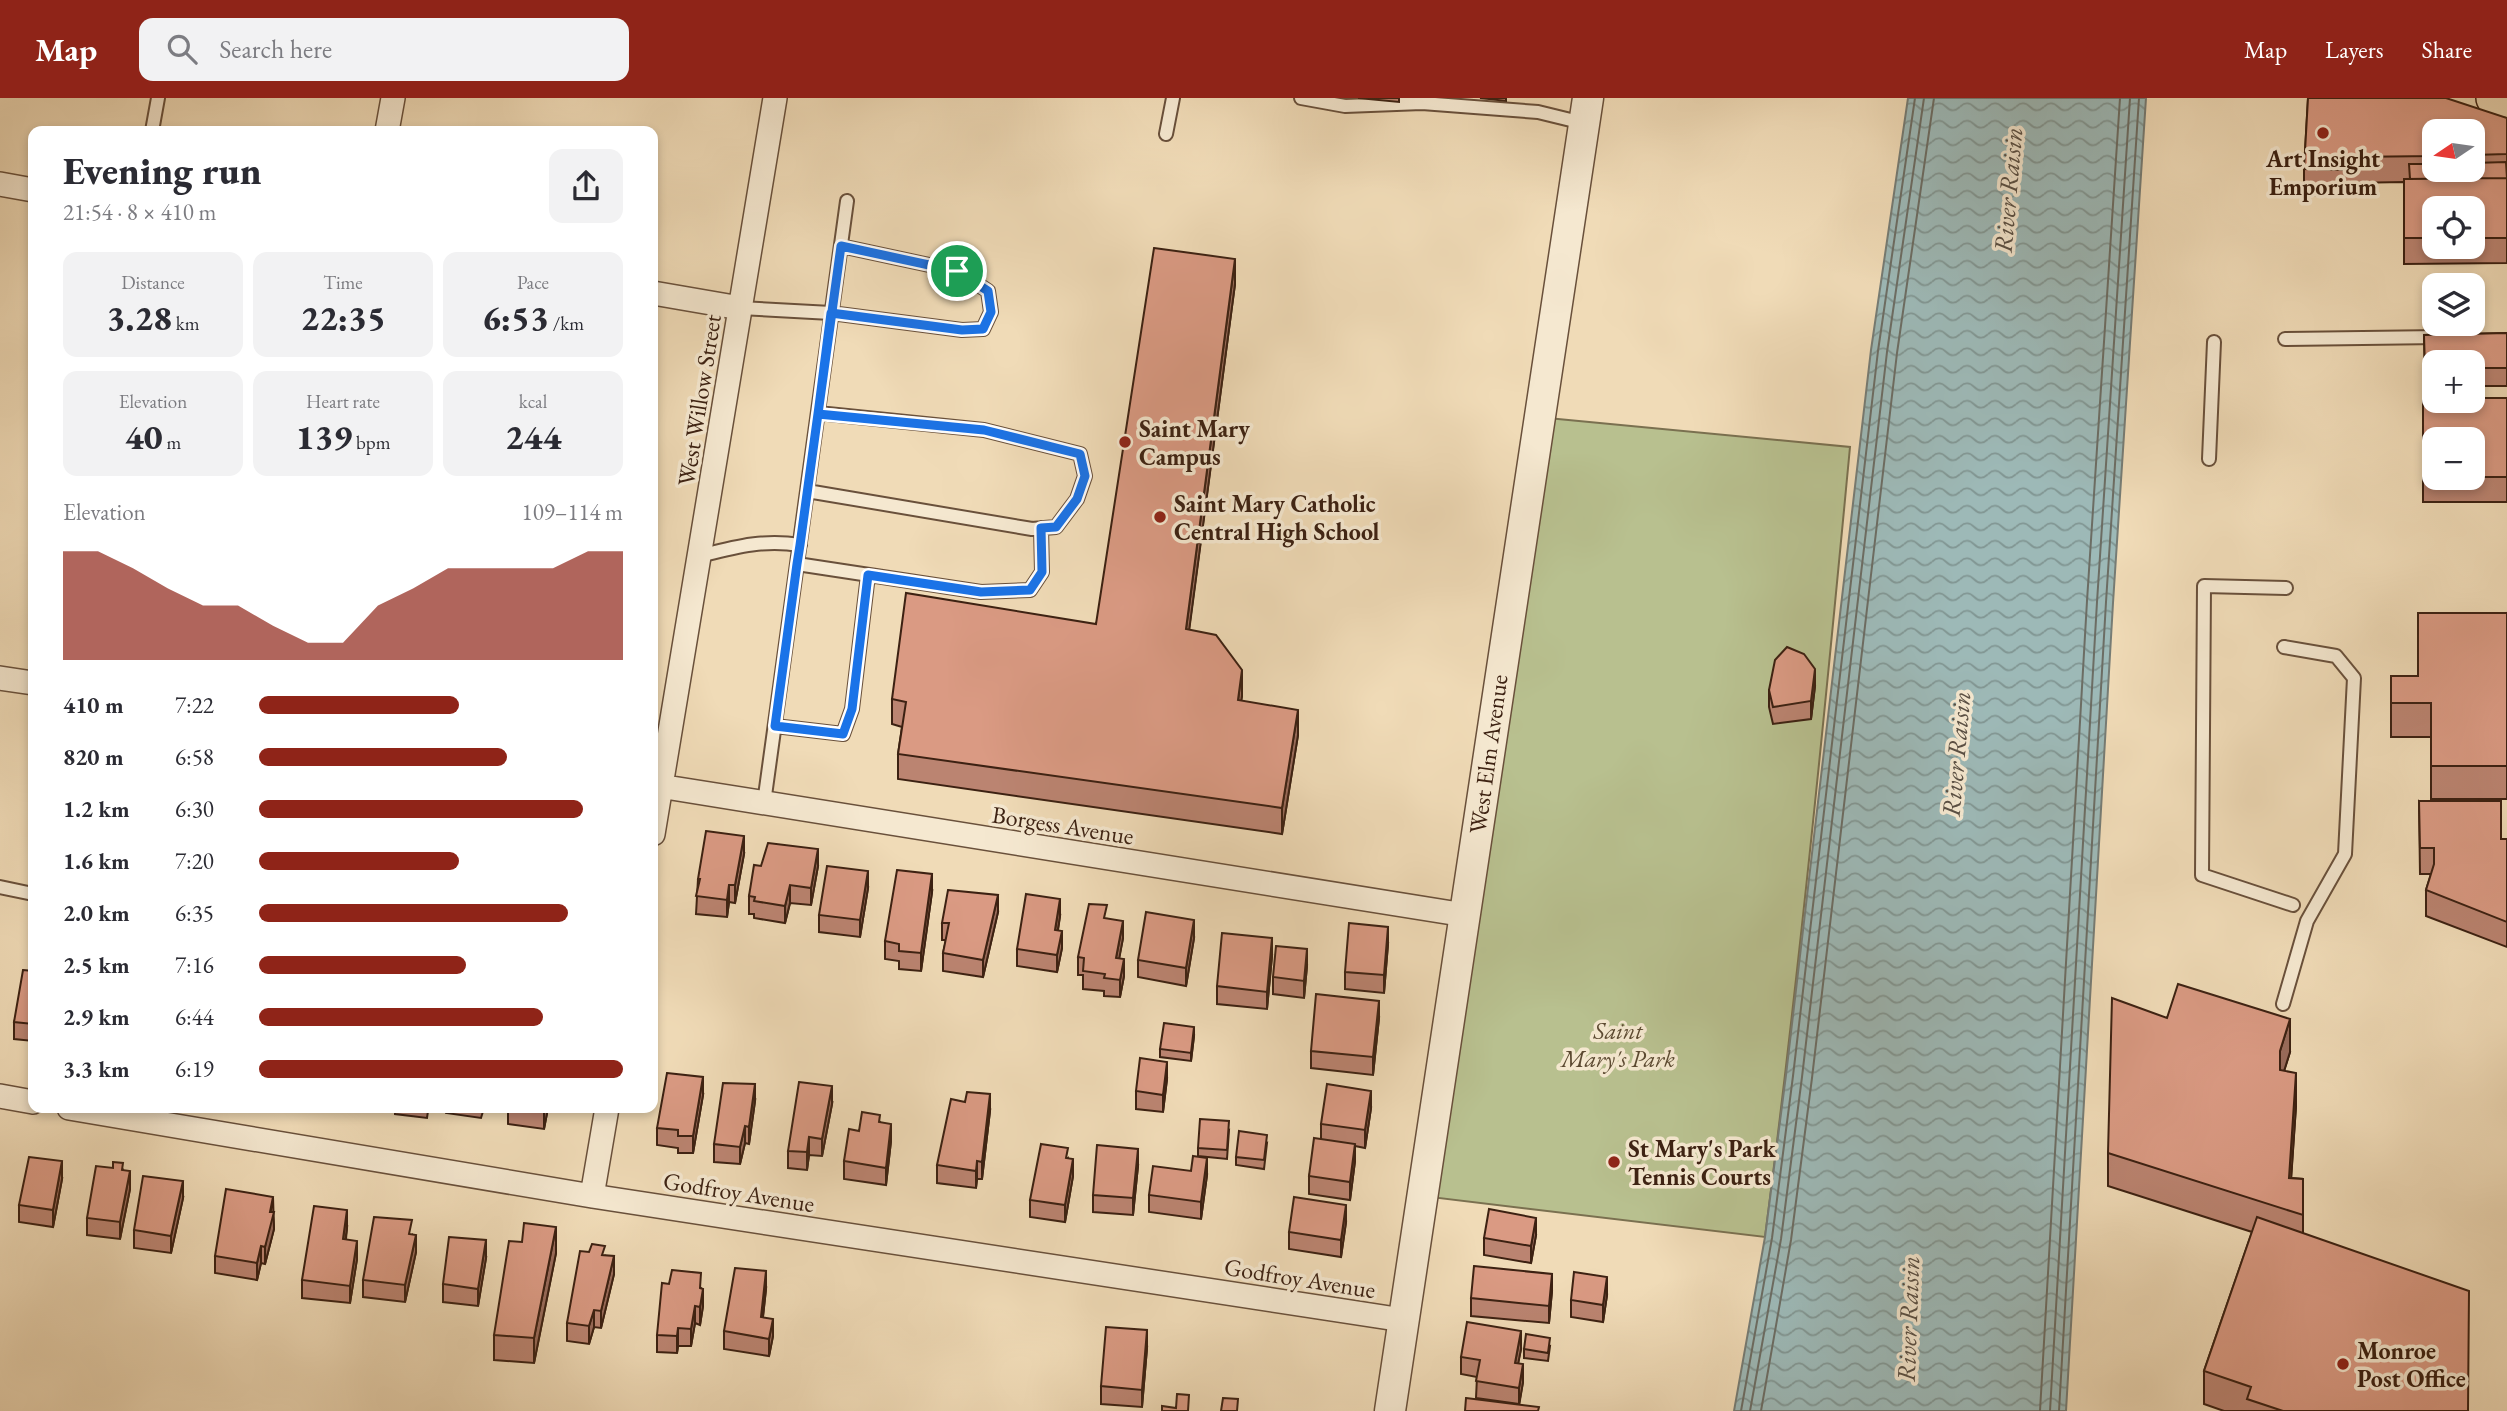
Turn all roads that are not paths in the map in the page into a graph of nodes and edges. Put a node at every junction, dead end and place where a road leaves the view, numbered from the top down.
1 (158, 98) edge
2 (393, 98) edge
3 (775, 98) edge
4 (1173, 98) edge
5 (1301, 98) edge
6 (2495, 98) edge
7 (2507, 103) edge
8 (1586, 110) edge
9 (153, 126) edge
10 (388, 126) edge
11 (1166, 134) dead end
12 (0, 184) edge
13 (28, 189) edge
14 (847, 201) dead end
15 (841, 246) junction
16 (658, 294) edge
17 (740, 308) junction
18 (831, 313) junction
19 (2451, 337) edge
20 (2285, 340) dead end
21 (2214, 342) dead end
22 (818, 414) junction
23 (2209, 459) dead end
24 (807, 491) junction
25 (1041, 528) junction
26 (800, 545) junction
27 (699, 556) junction
28 (797, 564) junction
29 (868, 575) junction
30 (2286, 589) dead end
31 (2284, 647) dead end
32 (0, 678) edge
33 (28, 682) edge
34 (775, 726) junction
35 (658, 781) edge
36 (658, 786) edge
37 (764, 803) junction
38 (0, 887) edge
39 (28, 893) edge
40 (2293, 905) dead end
41 (1465, 915) junction
42 (2283, 1004) dead end
43 (0, 1096) edge
44 (28, 1101) edge
45 (99, 1113) edge
46 (606, 1113) edge
47 (592, 1196) junction
48 (1403, 1320) junction
49 (1390, 1411) edge

1 - 9 lane
2 - 10 street
3 - 17 street, West Willow Street
4 - 11 lane
5 - 8 lane
6 - 7 main road
8 - 41 street, West Elm Avenue
12 - 13 street
14 - 15 lane
15 - 18 lane
15 - 18 lane
16 - 17 street
17 - 18 lane
17 - 27 street, West Willow Street
18 - 22 lane
19 - 20 lane
21 - 23 lane
22 - 24 lane
22 - 25 lane
24 - 25 lane
24 - 26 lane
25 - 29 lane
26 - 27 lane
26 - 28 lane
27 - 35 street, West Willow Street
28 - 29 lane
28 - 34 lane
29 - 34 lane
30 - 40 lane
31 - 42 lane
32 - 33 street
34 - 37 lane
36 - 37 street, Borgess Avenue
37 - 41 street, Borgess Avenue
38 - 39 lane
41 - 48 street, West Elm Avenue
43 - 44 street
45 - 47 street, Godfroy Avenue
46 - 47 street
47 - 48 street, Godfroy Avenue
48 - 49 street, West Elm Avenue

